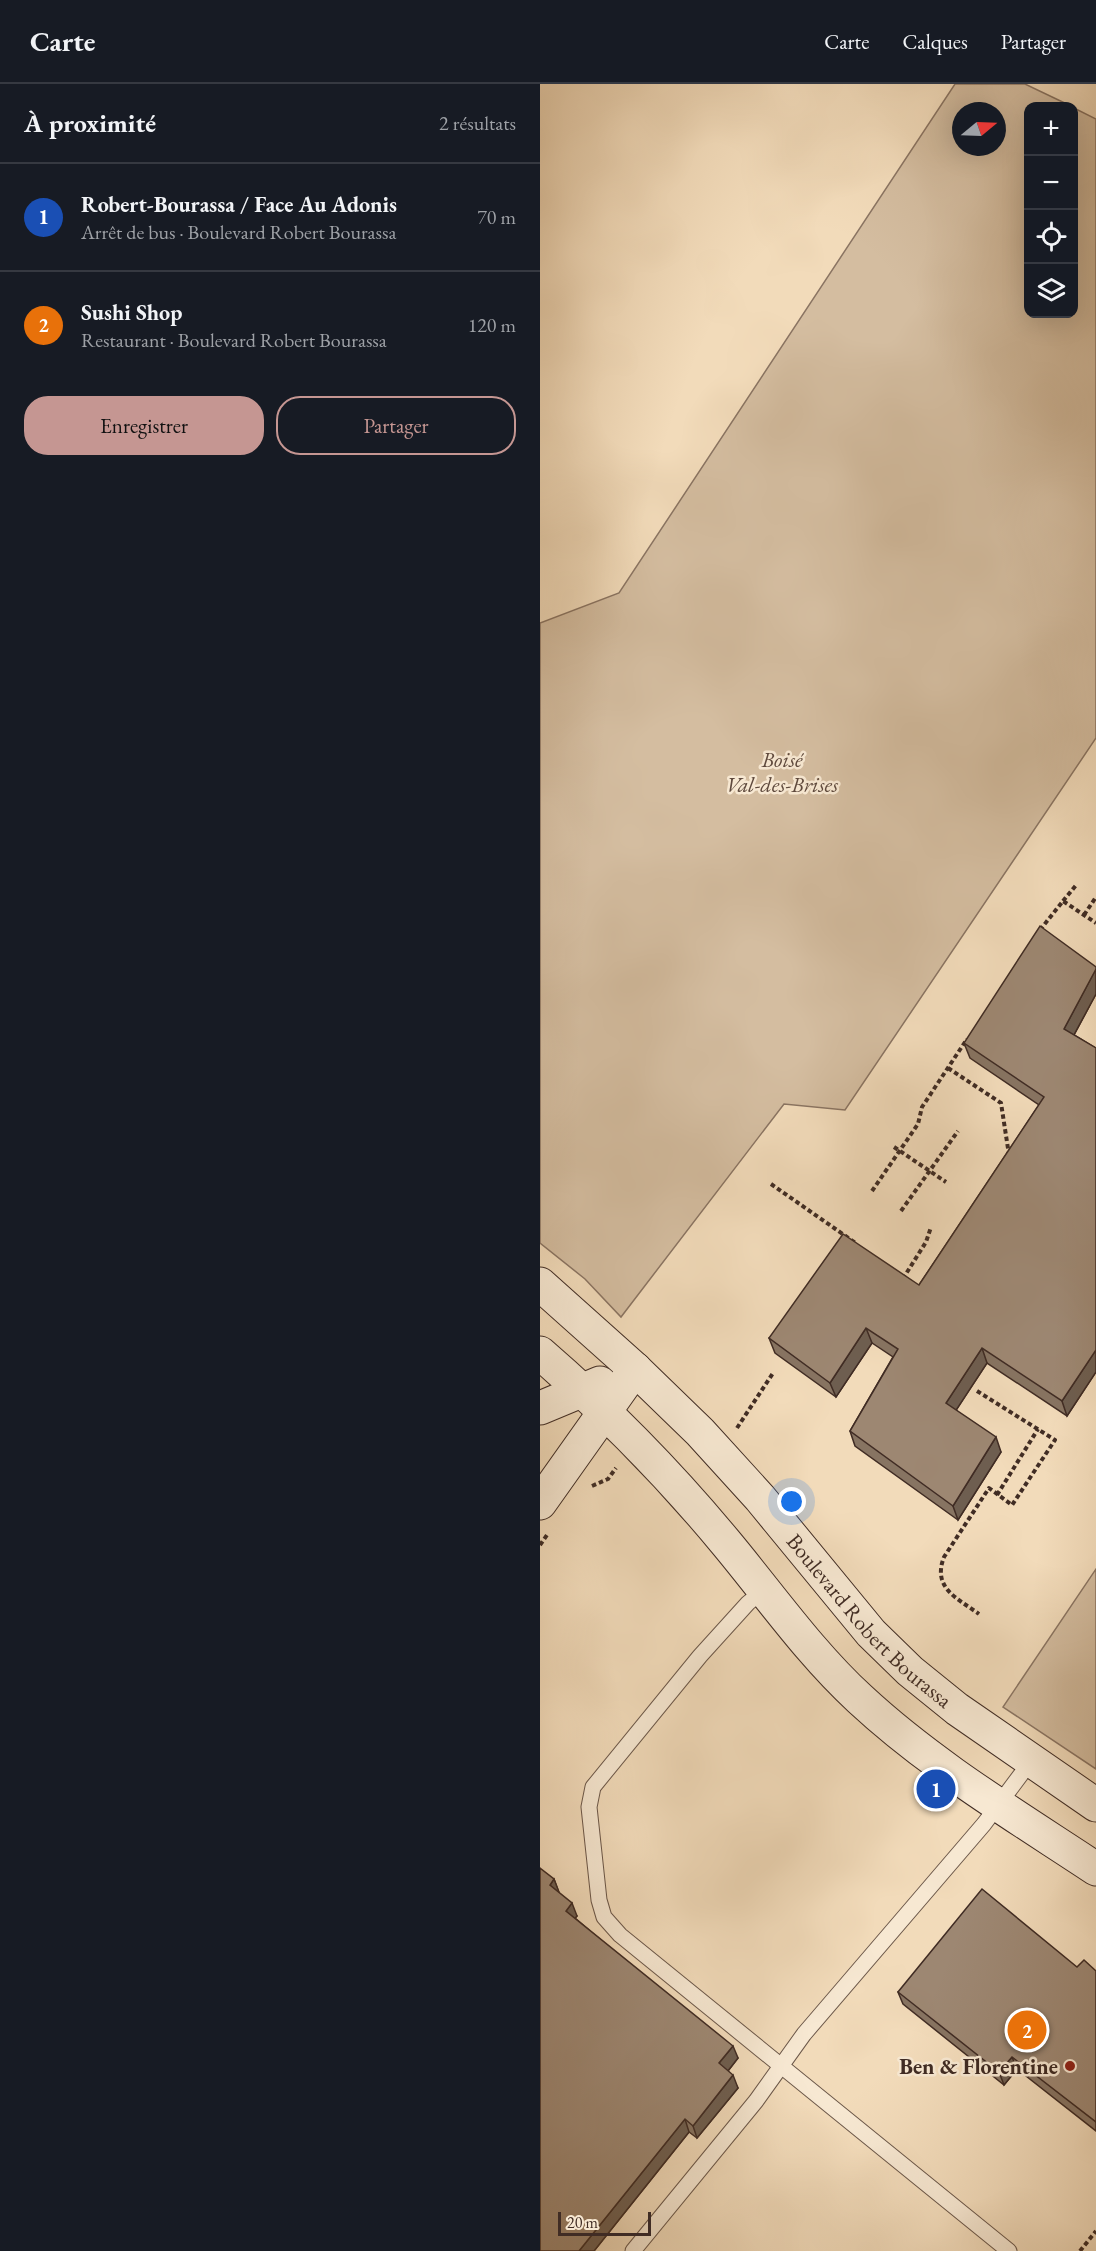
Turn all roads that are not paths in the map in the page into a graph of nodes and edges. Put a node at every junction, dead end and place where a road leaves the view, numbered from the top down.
1 (540, 1284) edge
2 (540, 1353) edge
3 (635, 1369) junction
4 (594, 1401) junction
5 (540, 1408) edge
6 (540, 1503) edge
7 (764, 1590) junction
8 (1031, 1761) junction
9 (999, 1805) junction
10 (1096, 1805) edge
11 (1096, 1869) edge
12 (781, 2067) junction
13 (633, 2251) edge
14 (1009, 2251) edge

1 - 3 street, Boulevard Robert Bourassa
2 - 4 street
3 - 4 street
3 - 8 street, Boulevard Robert Bourassa
4 - 5 street
4 - 6 street
4 - 7 street
7 - 9 street
7 - 12 lane
8 - 9 lane
8 - 10 street, Boulevard Robert Bourassa
9 - 11 street
9 - 12 lane
12 - 13 lane
12 - 14 lane

